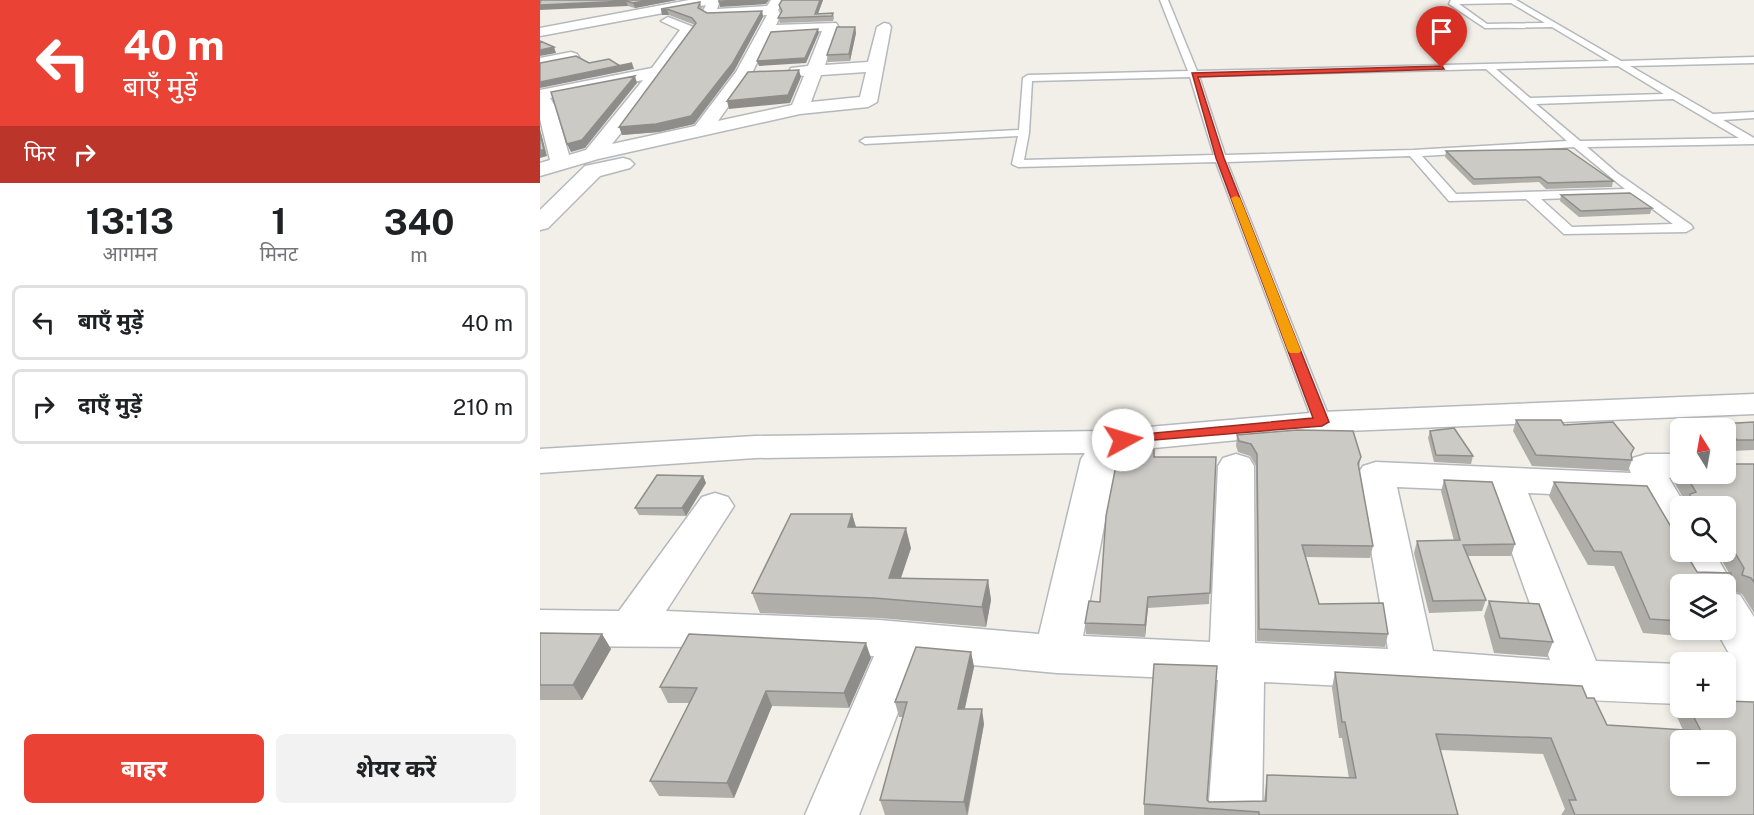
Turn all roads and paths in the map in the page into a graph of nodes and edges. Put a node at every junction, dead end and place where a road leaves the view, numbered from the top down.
1 (1164, 0) edge
2 (1512, 1) edge
3 (711, 4) edge
4 (775, 5) edge
5 (668, 21) junction
6 (1552, 25) junction
7 (884, 27) dead end
8 (767, 30) junction
9 (540, 32) edge
10 (540, 47) edge
11 (571, 57) edge
12 (1754, 60) edge
13 (1615, 62) junction
14 (540, 63) edge
15 (1487, 66) junction
16 (875, 67) junction
17 (815, 70) junction
18 (658, 72) junction
19 (744, 73) junction
20 (1194, 75) junction
21 (540, 96) edge
22 (1678, 96) junction
23 (1528, 101) junction
24 (800, 109) junction
25 (881, 111) dead end
26 (1754, 115) edge
27 (1712, 117) junction
28 (702, 130) junction
29 (1024, 133) junction
30 (865, 141) dead end
31 (1576, 144) junction
32 (1413, 153) junction
33 (593, 154) junction
34 (1220, 158) junction
35 (561, 162) junction
36 (540, 170) edge
37 (1638, 192) junction
38 (1530, 196) junction
39 (540, 223) edge
40 (1754, 404) edge
41 (1322, 422) junction
42 (1099, 459) dead end
43 (540, 461) edge
44 (1236, 466) dead end
45 (1667, 476) edge
46 (1506, 482) junction
47 (1672, 496) edge
48 (715, 506) dead end
49 (1736, 626) edge
50 (540, 628) edge
51 (631, 628) junction
52 (903, 641) junction
53 (1057, 654) junction
54 (1754, 656) edge
55 (1232, 662) junction
56 (1414, 669) junction
57 (1580, 680) junction
58 (1670, 684) edge
59 (1736, 685) edge
60 (1754, 686) edge
61 (832, 815) edge
62 (1235, 815) edge

1 - 20 lane
2 - 6 lane
2 - 6 lane
3 - 4 street
3 - 5 street
3 - 9 street
4 - 8 street
5 - 10 street
5 - 18 street
6 - 13 lane
7 - 16 street
8 - 17 street
8 - 19 street
11 - 14 street
12 - 13 lane
13 - 15 lane
13 - 22 lane
15 - 20 lane
15 - 23 lane
16 - 17 street
16 - 24 street
17 - 19 street
17 - 24 street
18 - 21 street
18 - 33 street
19 - 28 street
20 - 29 lane
20 - 34 lane
21 - 35 street
22 - 23 lane
22 - 27 lane
23 - 31 lane
24 - 28 street
25 - 39 street
26 - 27 lane
27 - 31 lane
28 - 33 street
29 - 30 lane
29 - 34 lane
31 - 32 lane
31 - 37 lane
32 - 34 lane
32 - 38 lane
33 - 35 street
34 - 41 lane
35 - 36 street
37 - 38 lane
37 - 38 lane
40 - 41 street
41 - 43 street
42 - 53 street
44 - 55 street
45 - 46 street
45 - 47 street
46 - 56 street
46 - 57 street
48 - 51 street
49 - 54 street
50 - 51 street
51 - 52 street
52 - 53 street
52 - 61 street
53 - 55 street
55 - 56 street
55 - 62 street
56 - 57 street
57 - 58 street
59 - 60 street

